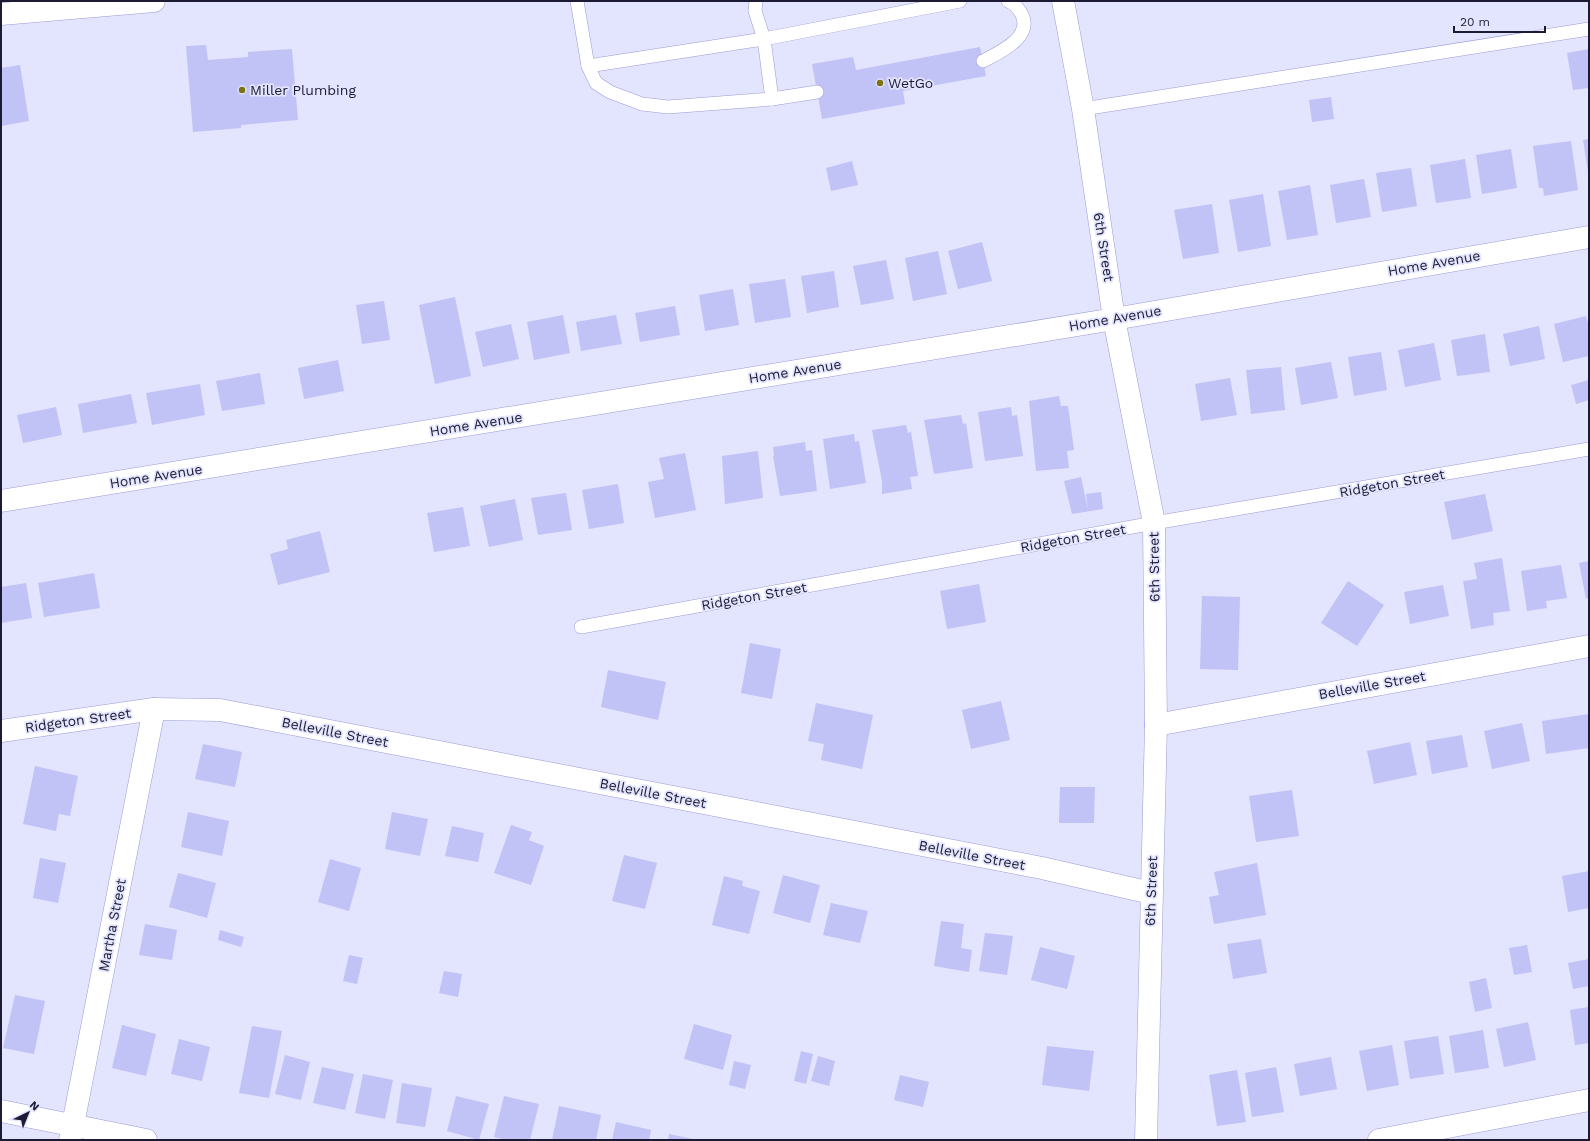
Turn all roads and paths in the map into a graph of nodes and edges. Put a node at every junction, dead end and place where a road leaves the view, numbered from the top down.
1 (154, 1) edge
2 (577, 1) edge
3 (756, 1) edge
4 (960, 1) edge
5 (1008, 1) edge
6 (1063, 1) edge
7 (1, 14) edge
8 (1589, 29) edge
9 (764, 39) junction
10 (983, 61) dead end
11 (588, 66) junction
12 (817, 92) dead end
13 (772, 99) junction
14 (1083, 109) junction
15 (1589, 236) edge
16 (1114, 319) junction
17 (1589, 449) edge
18 (1, 501) edge
19 (1154, 523) junction
20 (581, 627) dead end
21 (1589, 646) edge
22 (154, 709) junction
23 (1156, 725) junction
24 (1, 731) edge
25 (1151, 894) junction
26 (1589, 1100) edge
27 (1, 1110) edge
28 (72, 1133) edge
29 (146, 1140) edge
30 (1146, 1140) edge
31 (1379, 1140) edge

1 - 7 street
2 - 11 lane
3 - 9 lane
4 - 9 lane
5 - 10 lane
6 - 14 street, 6th Street
8 - 14 lane
9 - 11 lane
9 - 13 lane
11 - 13 lane
12 - 13 lane
14 - 16 street, 6th Street
15 - 16 street, Home Avenue
16 - 18 street, Home Avenue
16 - 19 street, 6th Street
17 - 19 lane, Ridgeton Street
19 - 20 lane, Ridgeton Street
19 - 23 street, 6th Street
21 - 23 street, Belleville Street
22 - 24 street, Ridgeton Street
22 - 25 street, Belleville Street
22 - 28 street, Martha Street
23 - 25 street, 6th Street
25 - 30 street, 6th Street
26 - 31 street
27 - 28 street
28 - 29 street

